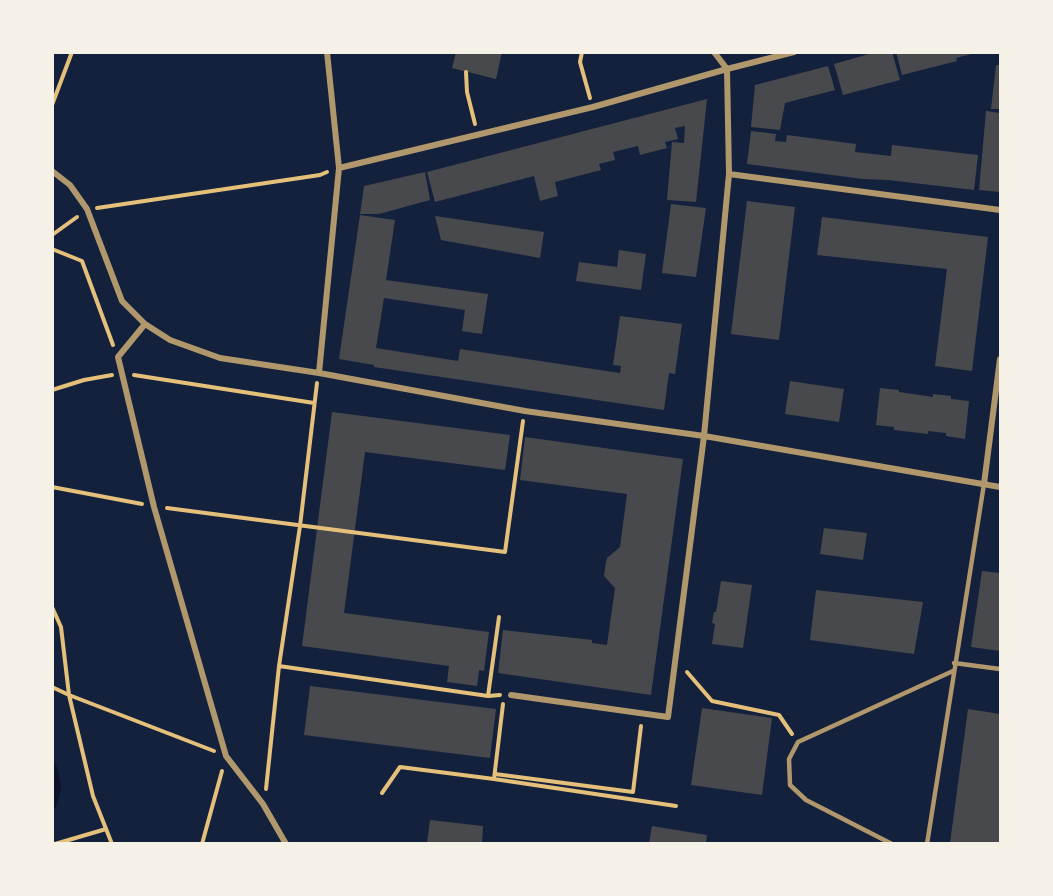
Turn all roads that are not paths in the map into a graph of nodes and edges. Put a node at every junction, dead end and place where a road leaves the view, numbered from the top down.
1 (327, 52) edge
2 (714, 52) edge
3 (794, 52) edge
4 (727, 69) junction
5 (339, 168) junction
6 (52, 171) edge
7 (729, 174) junction
8 (1000, 210) edge
9 (145, 324) junction
10 (1000, 359) edge
11 (319, 373) junction
12 (704, 436) junction
13 (984, 484) junction
14 (1000, 487) edge
15 (954, 663) junction
16 (1000, 669) edge
17 (953, 671) junction
18 (511, 695) dead end
19 (286, 843) edge
20 (892, 843) edge
21 (927, 843) edge

1 - 5 street
2 - 4 street
3 - 4 street
4 - 5 street
4 - 7 street
5 - 11 street
6 - 9 street
7 - 8 street
7 - 12 street
9 - 11 street
9 - 19 street
10 - 13 street
11 - 12 street
12 - 13 street
12 - 18 street
13 - 14 street
13 - 15 lane
15 - 16 lane
15 - 17 lane
17 - 20 lane
17 - 21 lane

